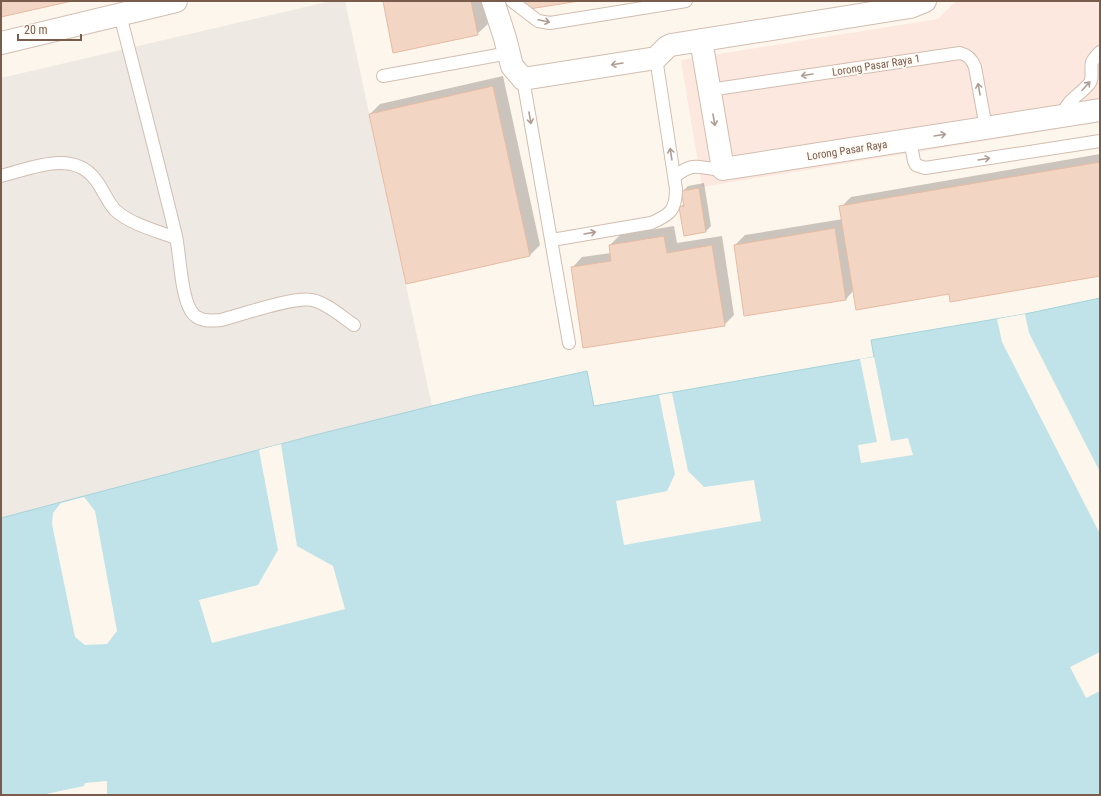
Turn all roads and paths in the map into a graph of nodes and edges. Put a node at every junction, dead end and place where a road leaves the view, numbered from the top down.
1 (176, 1) edge
2 (493, 1) edge
3 (504, 1) edge
4 (512, 1) edge
5 (686, 1) edge
6 (925, 1) edge
7 (120, 14) junction
8 (701, 40) junction
9 (1, 43) edge
10 (1100, 52) edge
11 (510, 53) junction
12 (656, 58) junction
13 (383, 76) dead end
14 (523, 79) junction
15 (709, 90) junction
16 (1100, 110) edge
17 (1063, 116) junction
18 (986, 128) junction
19 (910, 140) junction
20 (1100, 141) edge
21 (723, 169) junction
22 (1, 176) edge
23 (674, 177) junction
24 (176, 238) junction
25 (552, 240) junction
26 (354, 326) dead end
27 (569, 343) dead end

1 - 7 street
2 - 11 street
3 - 14 street
4 -> 5 lane
6 - 8 street
7 - 9 street
7 - 24 lane
8 - 12 street
8 - 15 street
17 -> 10 lane
11 - 13 lane
11 - 14 street
12 -> 14 street
23 -> 12 lane
14 -> 25 lane
18 -> 15 lane, Lorong Pasar Raya 1
15 -> 21 street
16 - 17 street, Lorong Pasar Raya
17 - 18 street, Lorong Pasar Raya
19 -> 18 street, Lorong Pasar Raya
19 -> 20 lane
19 - 21 street, Lorong Pasar Raya
21 - 23 lane
22 - 24 lane
25 -> 23 lane
24 - 26 lane
25 - 27 lane

